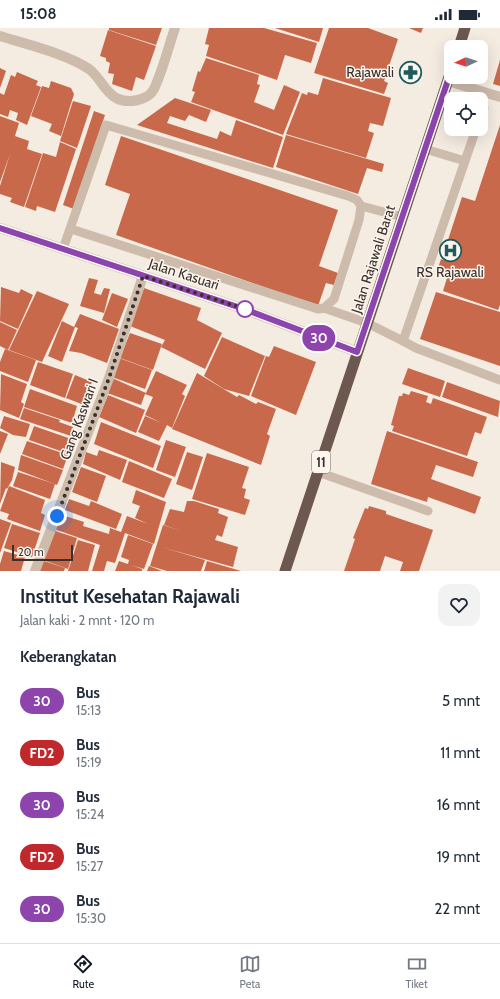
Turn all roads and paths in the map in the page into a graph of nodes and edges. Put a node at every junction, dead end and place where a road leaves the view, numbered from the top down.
1 (1, 28) edge
2 (175, 28) edge
3 (465, 28) edge
4 (0, 32) edge
5 (0, 36) edge
6 (461, 40) edge
7 (447, 84) edge
8 (468, 84) edge
9 (443, 96) joint
10 (500, 98) edge
11 (474, 136) edge
12 (425, 149) junction
13 (465, 161) junction
14 (361, 206) junction
15 (403, 217) junction
16 (0, 228) edge
17 (71, 229) junction
18 (63, 249) junction
19 (143, 276) junction
20 (324, 308) junction
21 (367, 323) junction
22 (403, 341) junction
23 (357, 352) junction
24 (500, 380) edge
25 (318, 472) junction
26 (428, 511) dead end
27 (35, 571) edge
28 (285, 571) edge

1 - 4 street
2 - 5 street
3 - 6 highway
7 - 9 highway, Jalan Rajawali Barat / 11
8 - 10 street
9 - 12 highway, Jalan Rajawali Barat / 11
11 - 13 lane
12 - 13 lane
12 - 15 highway, Jalan Rajawali Barat / 11
13 - 22 lane
14 - 15 lane
14 - 17 lane
14 - 20 lane
15 - 21 highway, Jalan Rajawali Barat / 11
16 - 18 street, Jalan Kasuari
17 - 18 lane
17 - 20 lane
18 - 19 street, Jalan Kasuari
19 - 23 street, Jalan Kasuari
19 - 27 street, Gang Kaswari I
20 - 21 lane
21 - 22 lane
21 - 23 highway, Jalan Rajawali Barat / 11
22 - 24 lane
23 - 25 highway, Jalan Rajawali Barat / 11
25 - 26 lane
25 - 28 highway, Jalan Rajawali Barat / 11

